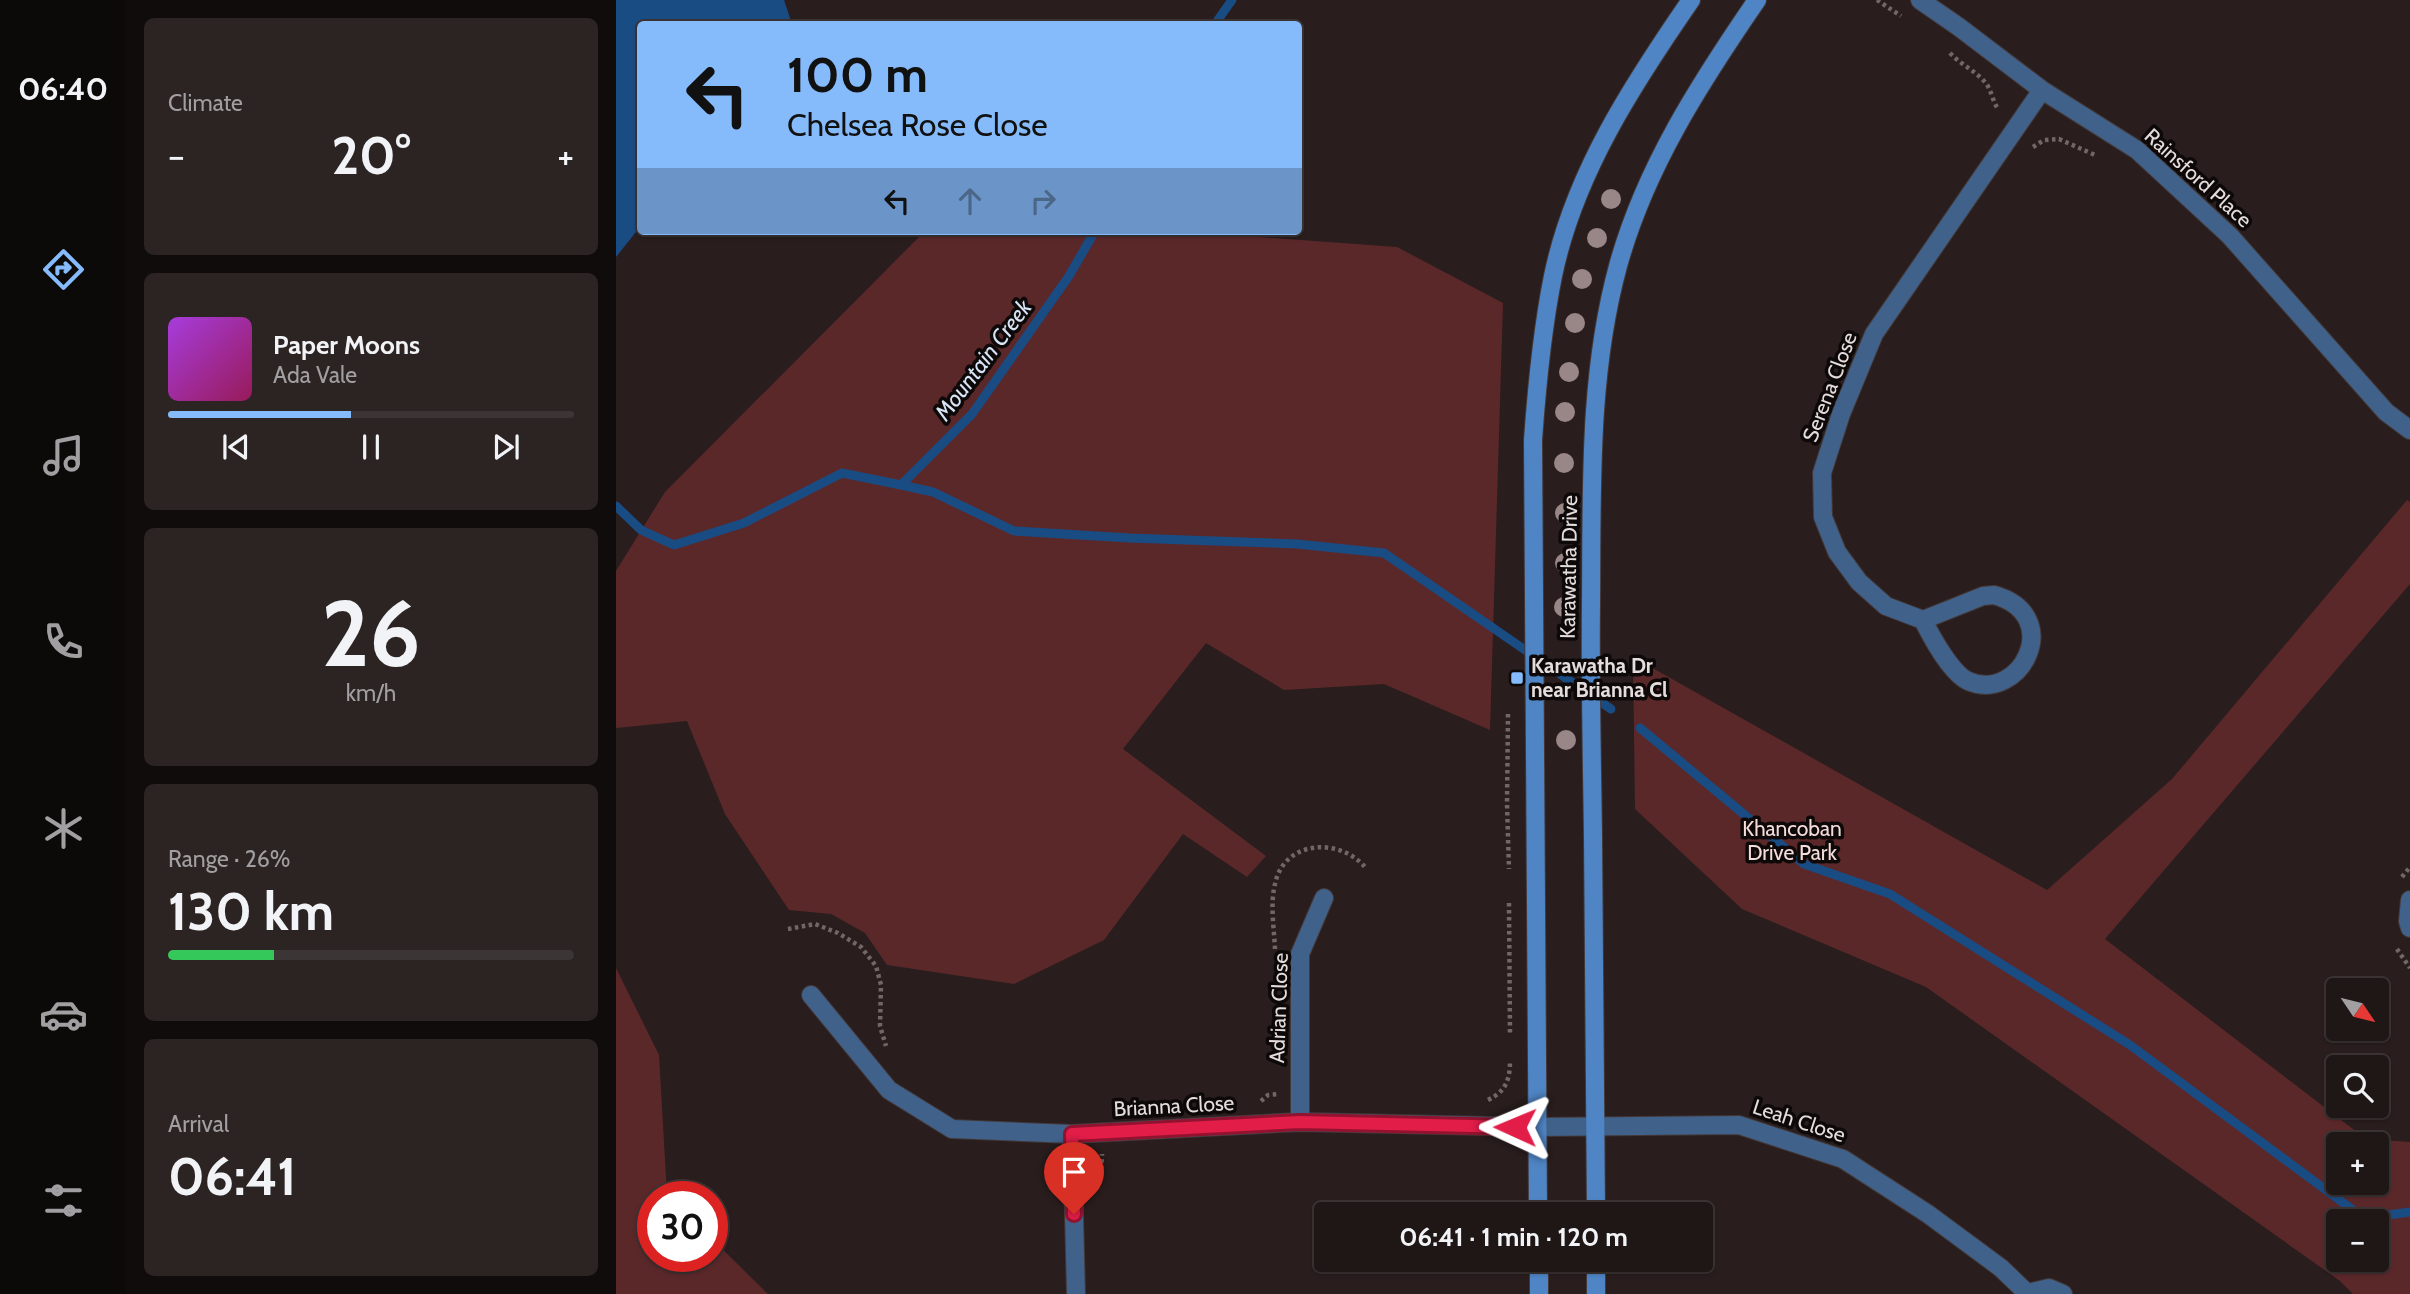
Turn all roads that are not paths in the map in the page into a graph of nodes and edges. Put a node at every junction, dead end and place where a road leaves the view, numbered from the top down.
1 (1690, 0) edge
2 (1758, 0) edge
3 (1920, 0) edge
4 (2042, 89) junction
5 (2410, 430) edge
6 (1923, 620) junction
7 (1324, 898) dead end
8 (2410, 900) edge
9 (2410, 928) edge
10 (811, 995) dead end
11 (1300, 1122) junction
12 (1595, 1126) junction
13 (1538, 1127) junction
14 (1072, 1134) junction
15 (1538, 1202) edge
16 (1596, 1202) edge
17 (1539, 1272) edge
18 (1596, 1272) edge
19 (1076, 1294) edge
20 (1539, 1294) edge
21 (1596, 1294) edge
22 (2028, 1294) edge
23 (2063, 1294) edge

1 - 13 main road, Karawatha Drive
2 - 12 main road, Karawatha Drive
3 - 4 street, Rainsford Place
4 - 5 street, Rainsford Place
4 - 6 street, Serena Close
6 - 6 street
7 - 11 street, Adrian Close
8 - 9 street
10 - 14 street, Brianna Close
11 - 13 street, Brianna Close
11 - 14 street, Brianna Close
12 - 13 street, Brianna Close
12 - 16 main road, Karawatha Drive
12 - 22 street, Leah Close
13 - 15 main road, Karawatha Drive
14 - 19 street
17 - 20 main road
18 - 21 main road
22 - 23 street, Leah Close

